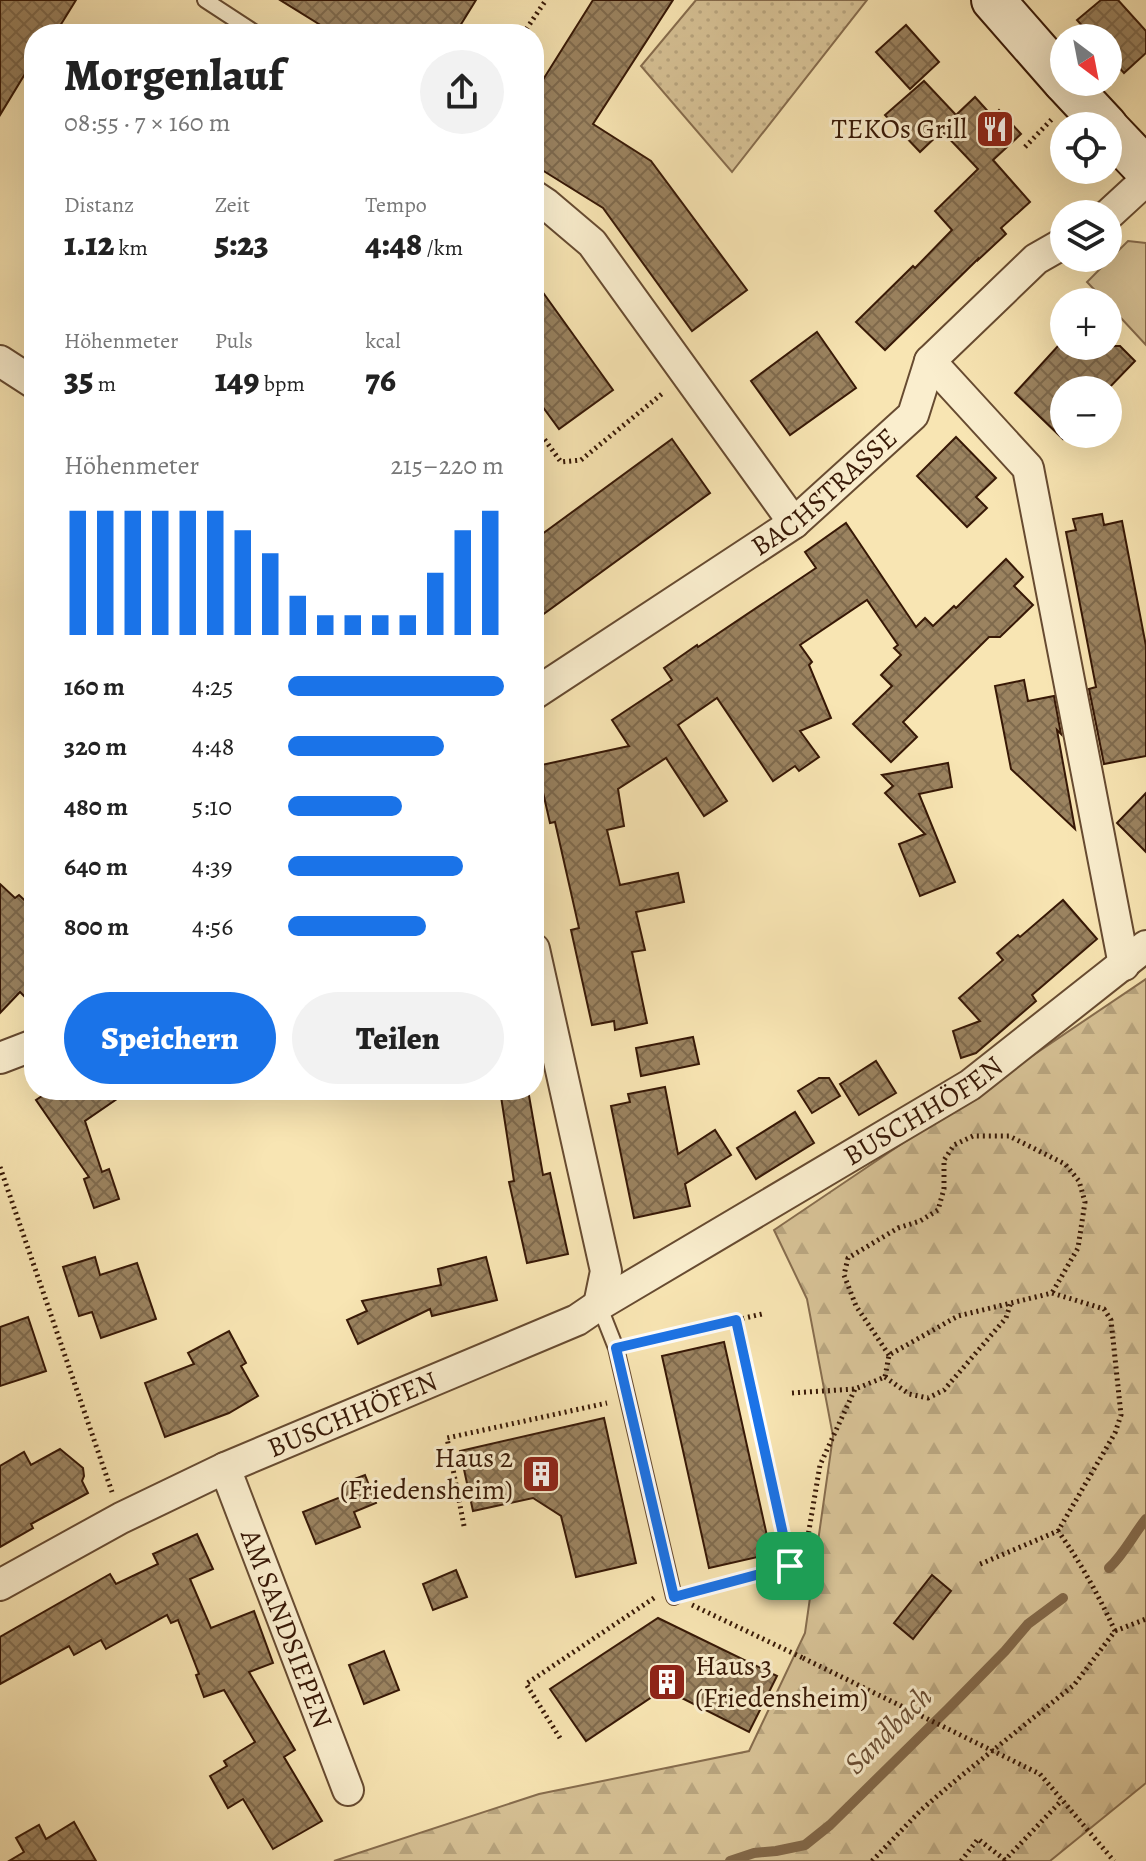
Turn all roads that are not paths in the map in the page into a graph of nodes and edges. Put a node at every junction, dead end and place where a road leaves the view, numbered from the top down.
1 (205, 0) edge
2 (993, 0) edge
3 (242, 24) edge
4 (1050, 64) edge
5 (1079, 96) edge
6 (1093, 112) edge
7 (1122, 143) edge
8 (1146, 169) edge
9 (1146, 180) edge
10 (1122, 202) edge
11 (544, 203) edge
12 (1050, 251) edge
13 (0, 361) edge
14 (930, 361) junction
15 (24, 377) edge
16 (794, 523) junction
17 (544, 687) edge
18 (1135, 956) edge
19 (544, 994) edge
20 (24, 1049) edge
21 (0, 1058) edge
22 (599, 1305) junction
23 (225, 1468) junction
24 (0, 1585) edge
25 (673, 1592) road end
26 (348, 1790) dead end

1 - 3 lane
2 - 4 street
5 - 6 street
7 - 8 street
9 - 10 street
11 - 16 street
12 - 14 street, BACHSTRASSE
13 - 15 street
14 - 16 street, BACHSTRASSE
14 - 18 street, BUSCHHÖFEN
16 - 17 street, BACHSTRASSE
18 - 22 street, BUSCHHÖFEN
19 - 22 street
20 - 21 street
22 - 23 street, BUSCHHÖFEN
22 - 25 lane
23 - 24 street, BUSCHHÖFEN
23 - 26 street, AM SANDSIEPEN

